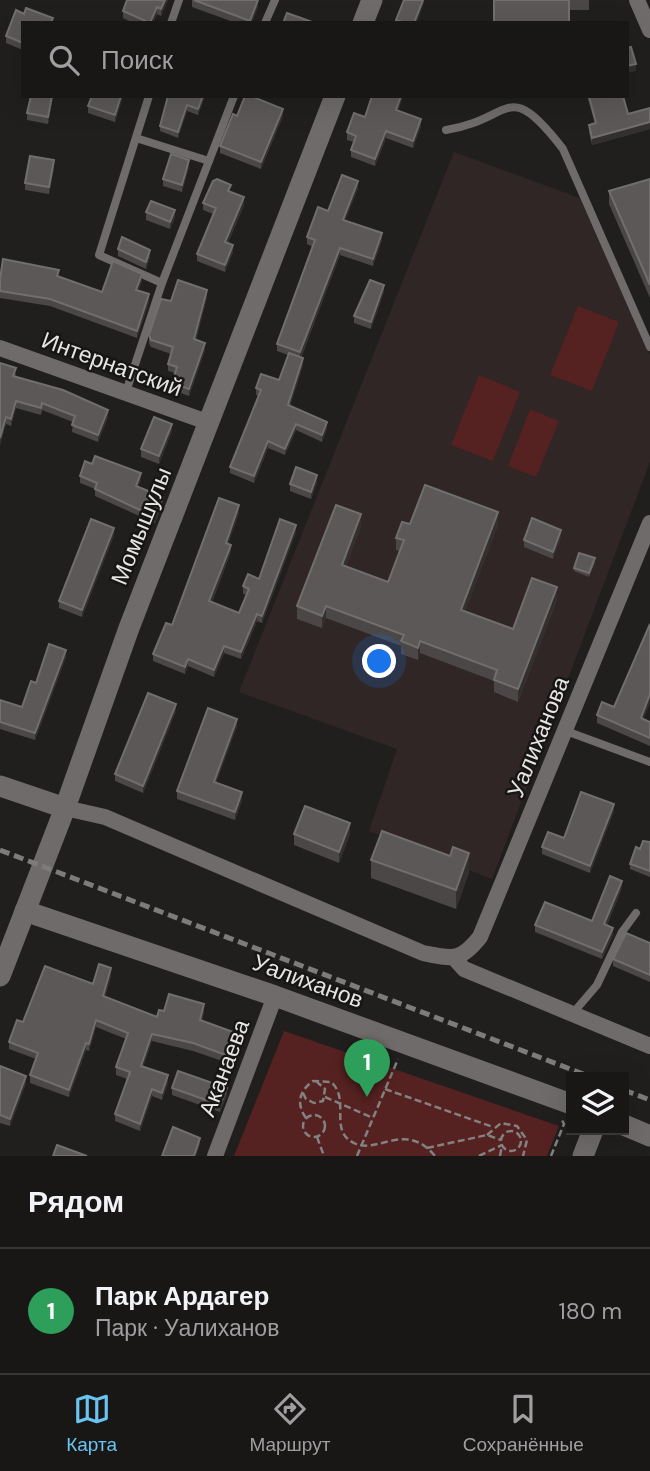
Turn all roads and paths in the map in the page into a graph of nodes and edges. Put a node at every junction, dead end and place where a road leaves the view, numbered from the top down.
1 (179, 0) edge
2 (275, 0) edge
3 (372, 0) edge
4 (637, 0) edge
5 (172, 21) edge
6 (266, 21) edge
7 (364, 21) edge
8 (650, 30) edge
9 (148, 98) edge
10 (233, 98) edge
11 (334, 98) edge
12 (503, 98) edge
13 (505, 106) junction
14 (446, 130) dead end
15 (136, 138) junction
16 (209, 161) junction
17 (162, 284) junction
18 (650, 347) edge
19 (0, 348) edge
20 (125, 395) junction
21 (210, 423) junction
22 (650, 523) edge
23 (566, 731) junction
24 (650, 762) edge
25 (0, 786) edge
26 (65, 808) junction
27 (25, 911) junction
28 (636, 913) dead end
29 (455, 959) junction
30 (0, 976) edge
31 (275, 996) junction
32 (573, 1013) junction
33 (650, 1046) edge
34 (399, 1057) dead end
35 (313, 1082) junction
36 (385, 1089) junction
37 (303, 1090) junction
38 (325, 1097) junction
39 (566, 1102) edge
40 (341, 1104) junction
41 (306, 1118) junction
42 (373, 1118) junction
43 (493, 1127) junction
44 (629, 1127) edge
45 (487, 1135) junction
46 (591, 1135) edge
47 (650, 1136) edge
48 (317, 1137) junction
49 (502, 1140) junction
50 (361, 1145) junction
51 (502, 1145) junction
52 (427, 1148) junction
53 (488, 1154) edge
54 (215, 1156) edge
55 (324, 1156) edge
56 (357, 1156) edge
57 (435, 1156) edge
58 (479, 1156) edge
59 (500, 1156) edge
60 (523, 1156) edge
61 (583, 1156) edge

1 - 5 lane
2 - 6 lane
3 - 7 main road
4 - 8 street
9 - 15 lane
10 - 16 lane
11 - 21 main road, Момышулы
12 - 13 lane
13 - 14 lane
13 - 18 lane
15 - 16 lane
15 - 17 lane
16 - 17 lane
17 - 20 lane
19 - 20 street, Интернатский
20 - 21 street, Интернатский
21 - 26 main road, Момышулы
22 - 23 street, Уалиханова
23 - 24 lane
23 - 29 street, Уалиханова
25 - 26 main road
26 - 27 main road, Момышулы
26 - 29 street
27 - 30 main road, Момышулы
27 - 31 main road, Уалиханов
28 - 32 lane
29 - 32 street
31 - 39 main road, Уалиханов
31 - 54 street, Аканаева
32 - 33 street
34 - 36 path
35 - 37 path
35 - 38 path
35 - 40 path
36 - 42 path
36 - 43 path
37 - 38 path
37 - 41 path
38 - 40 path
40 - 42 path
40 - 50 path
41 - 48 path
41 - 48 path
42 - 50 path
43 - 45 path
43 - 60 path
44 - 47 main road
45 - 49 path
45 - 52 path
46 - 61 main road
48 - 55 path
49 - 51 path
49 - 51 path
50 - 52 path
50 - 56 path
51 - 53 path
51 - 59 path
52 - 57 path
53 - 58 path

